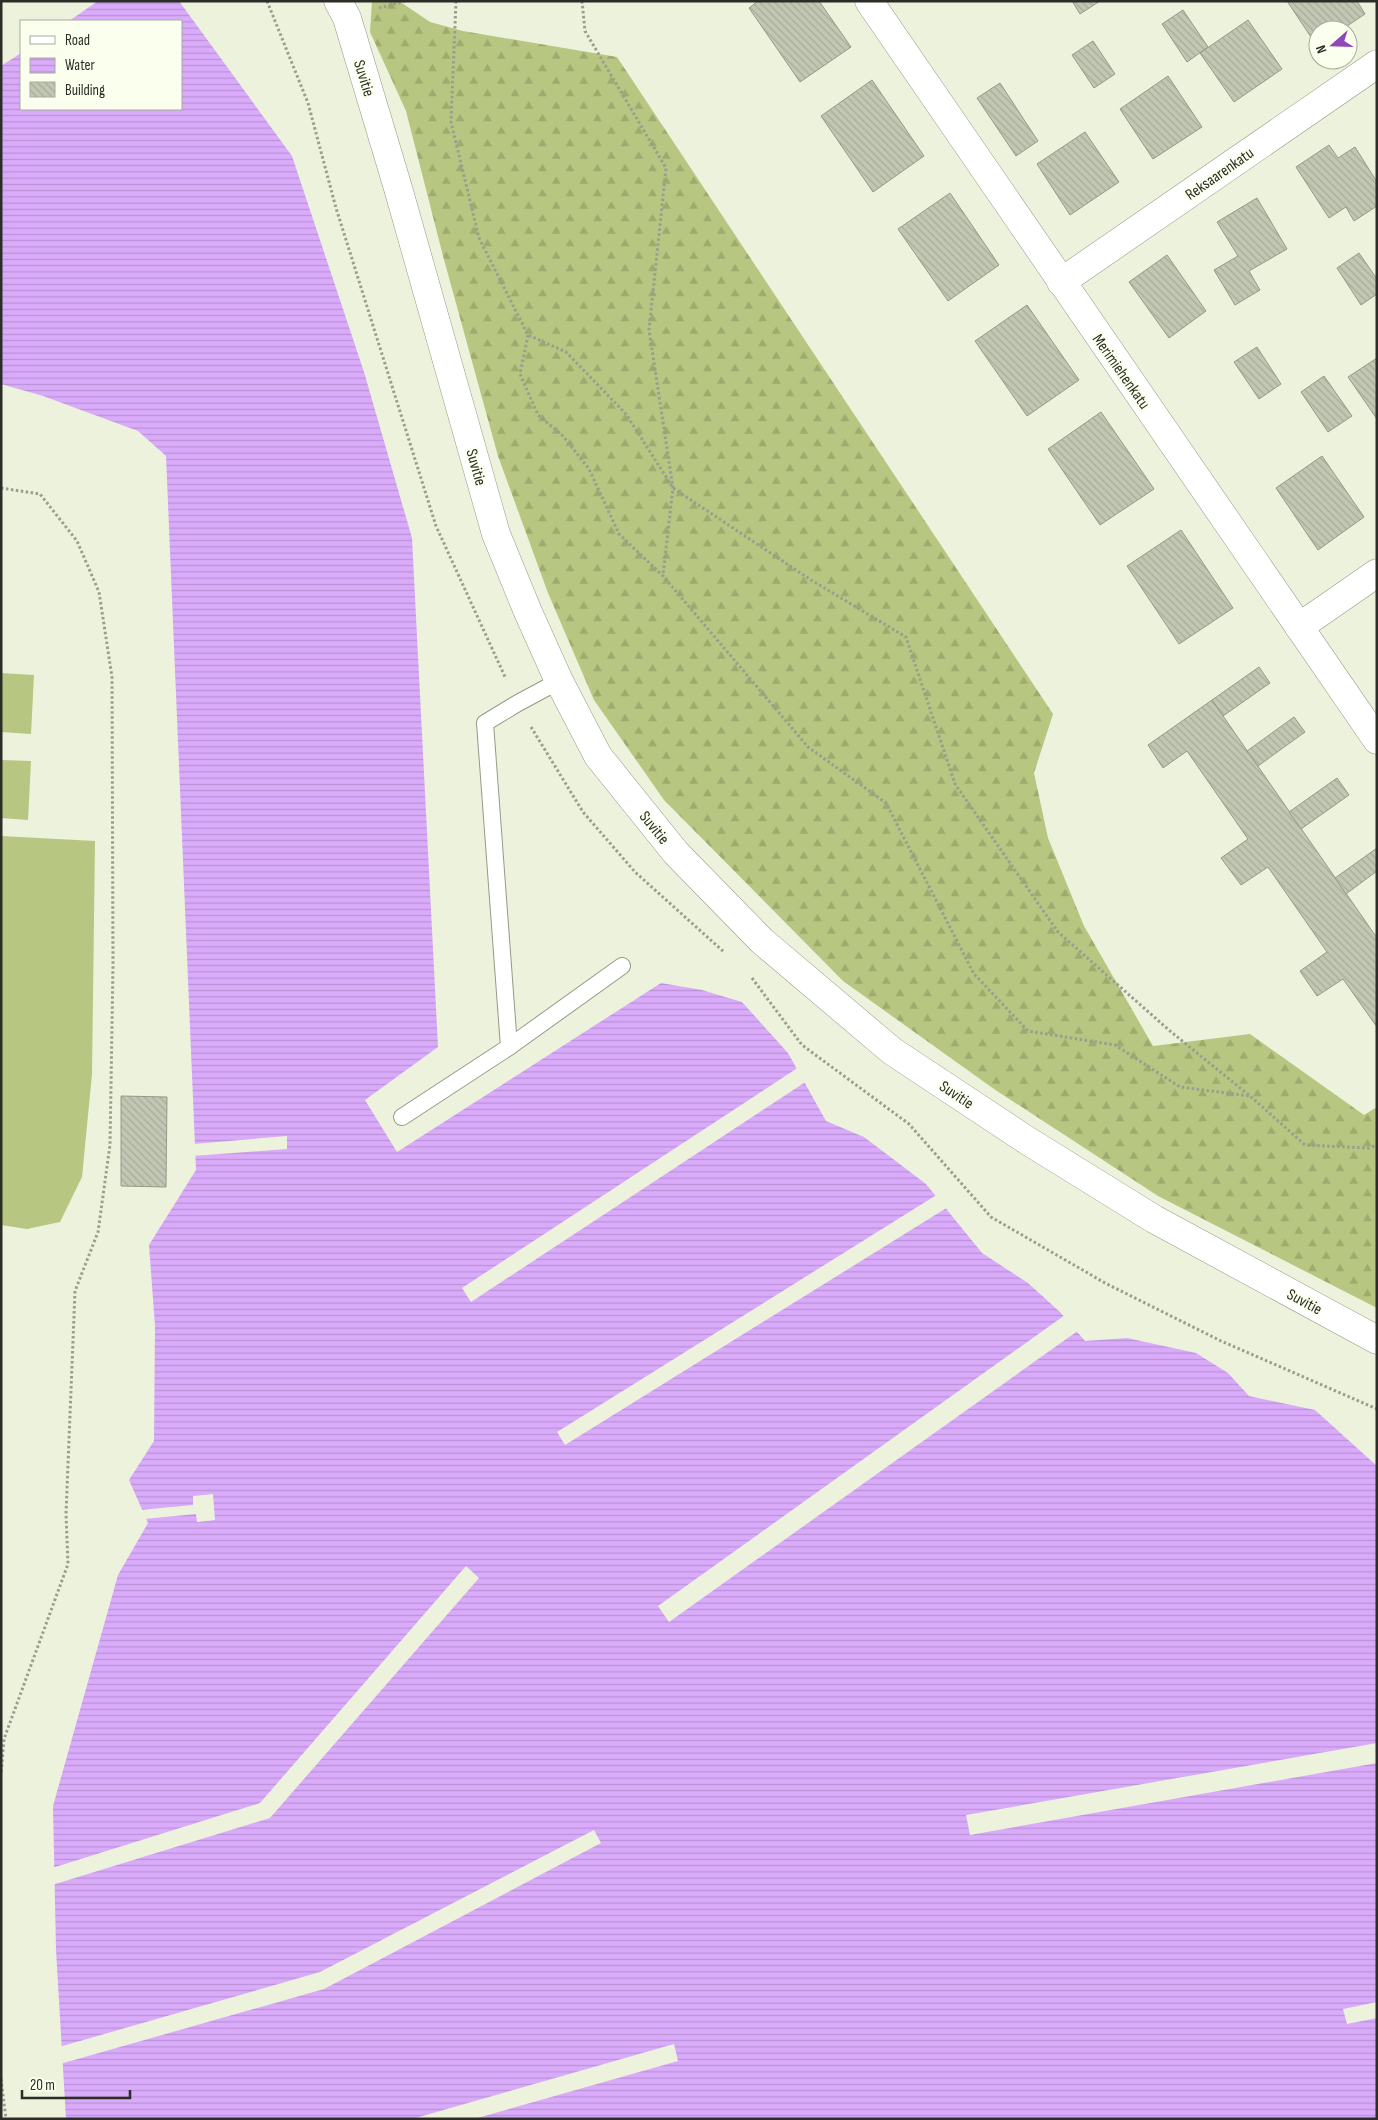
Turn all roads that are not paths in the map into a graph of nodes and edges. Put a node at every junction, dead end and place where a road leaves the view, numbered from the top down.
1 (338, 1) edge
2 (869, 1) edge
3 (1377, 64) edge
4 (1060, 282) junction
5 (1377, 573) edge
6 (1299, 627) junction
7 (559, 682) junction
8 (1377, 740) edge
9 (622, 966) dead end
10 (509, 1047) junction
11 (402, 1118) dead end
12 (1377, 1340) edge

1 - 7 street, Suvitie
2 - 4 street, Merimiehenkatu
3 - 4 street, Reksaarenkatu
4 - 6 street, Merimiehenkatu
5 - 6 street
6 - 8 street, Merimiehenkatu
7 - 10 lane
7 - 12 street, Suvitie
9 - 10 lane
10 - 11 lane

